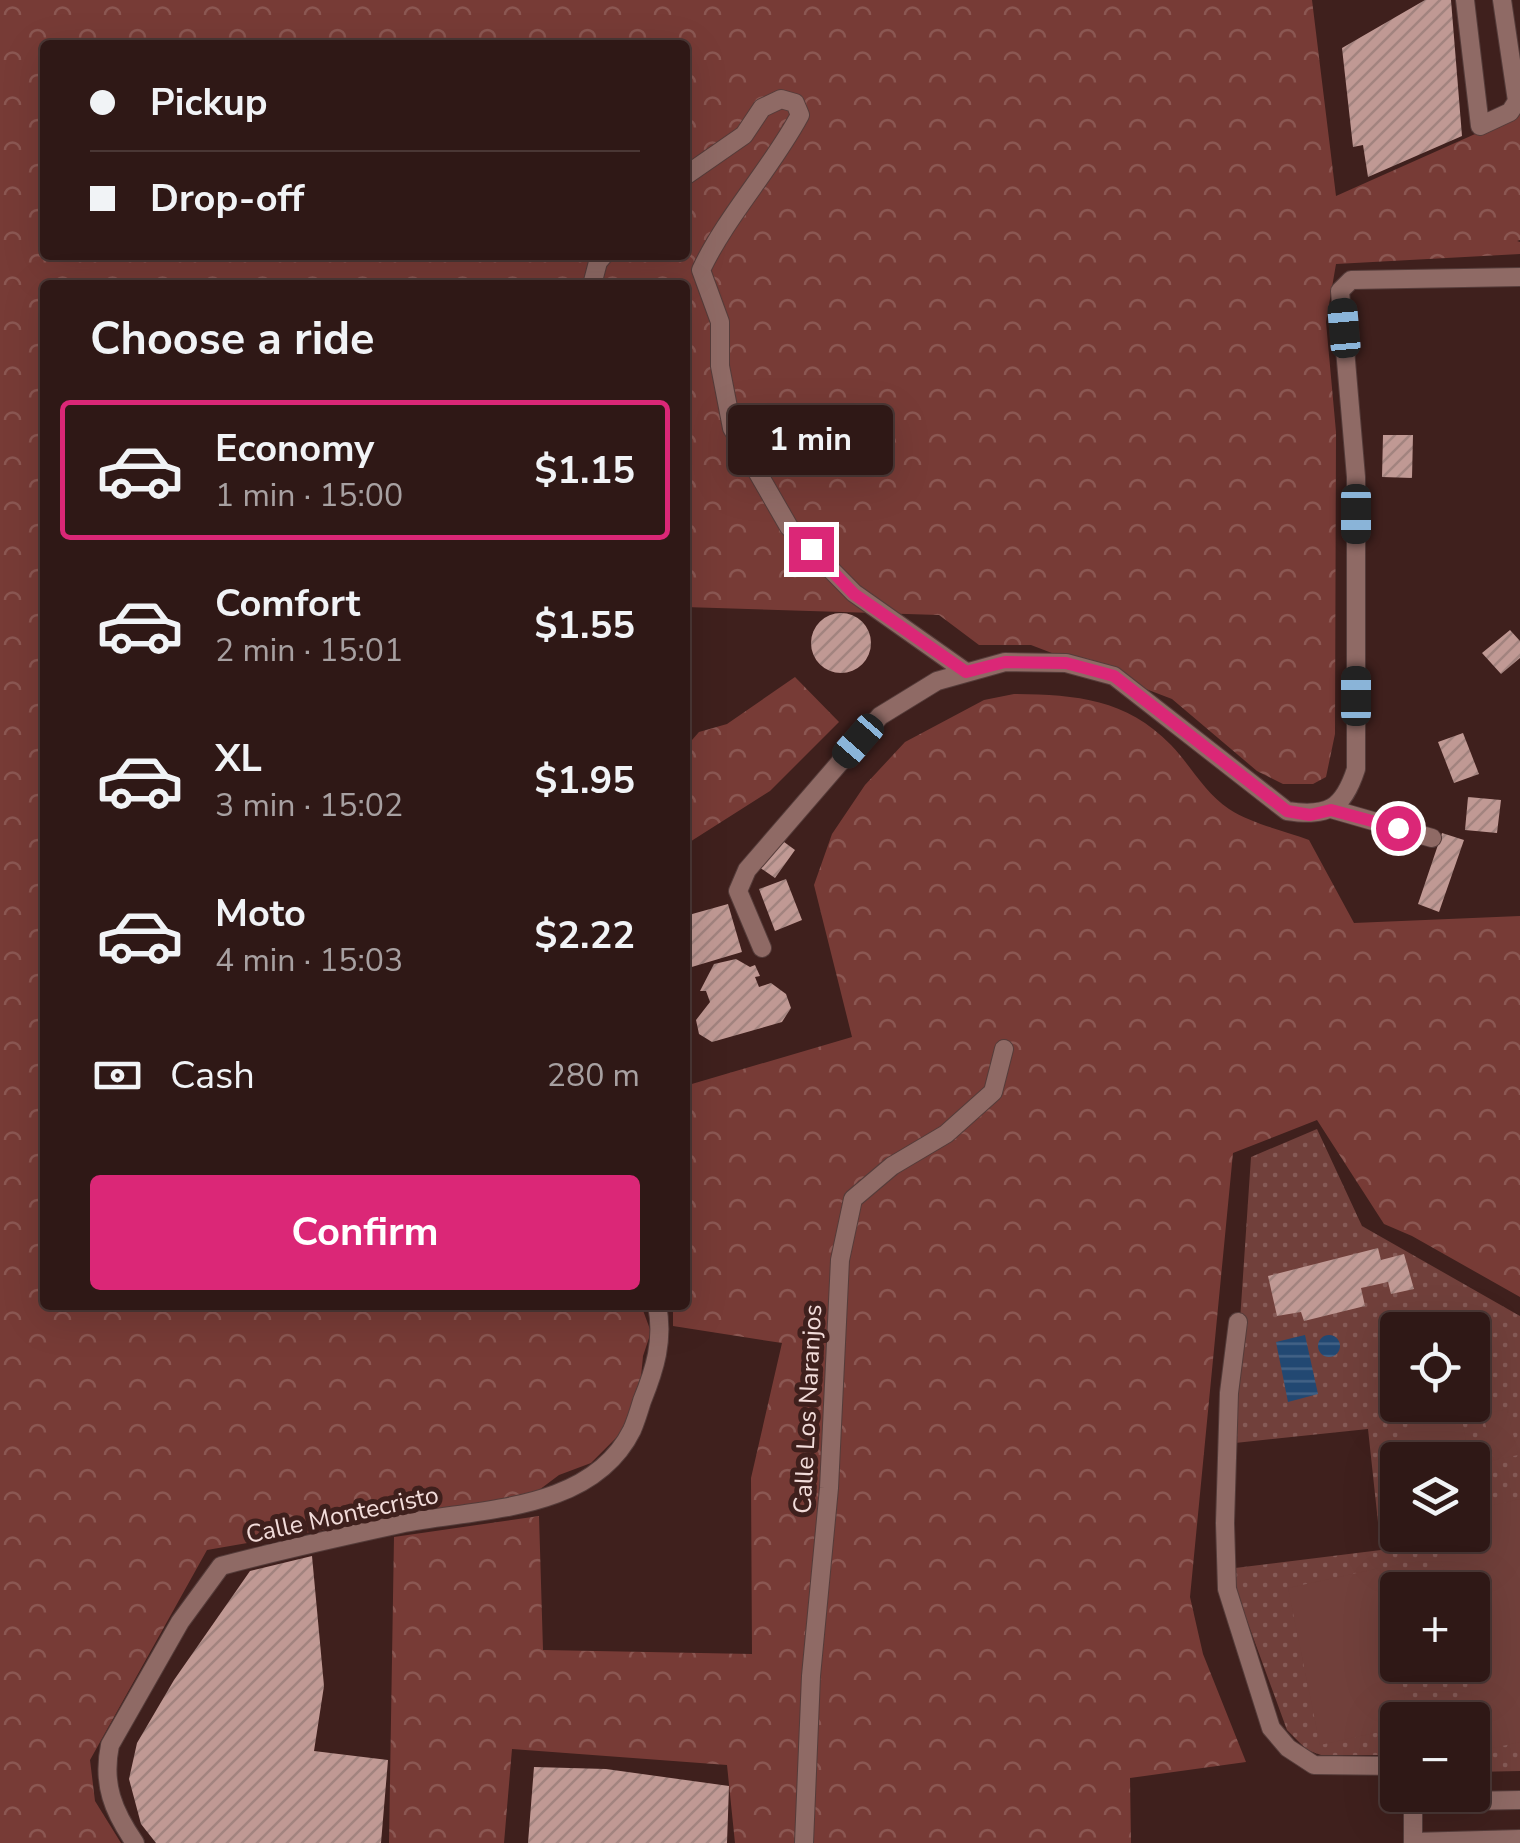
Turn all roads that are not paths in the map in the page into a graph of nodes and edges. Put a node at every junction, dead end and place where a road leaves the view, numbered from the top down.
1 (1465, 0) edge
2 (1502, 0) edge
3 (1513, 35) edge
4 (690, 173) edge
5 (1520, 277) edge
6 (966, 672) junction
7 (1331, 810) junction
8 (1432, 838) dead end
9 (762, 948) dead end
10 (1004, 1050) dead end
11 (658, 1310) edge
12 (1238, 1322) dead end
13 (1380, 1766) edge
14 (1490, 1799) edge
15 (1520, 1800) edge
16 (1413, 1812) edge
17 (1520, 1840) edge
18 (135, 1843) edge
19 (804, 1843) edge
20 (1413, 1843) edge

1 - 3 street
2 - 3 street
4 - 6 street
5 - 7 street
6 - 7 street
6 - 9 street
7 - 8 street
10 - 19 street, Calle Los Naranjos
11 - 18 street, Calle Montecristo
12 - 13 street
14 - 15 street
16 - 20 street
17 - 20 street

